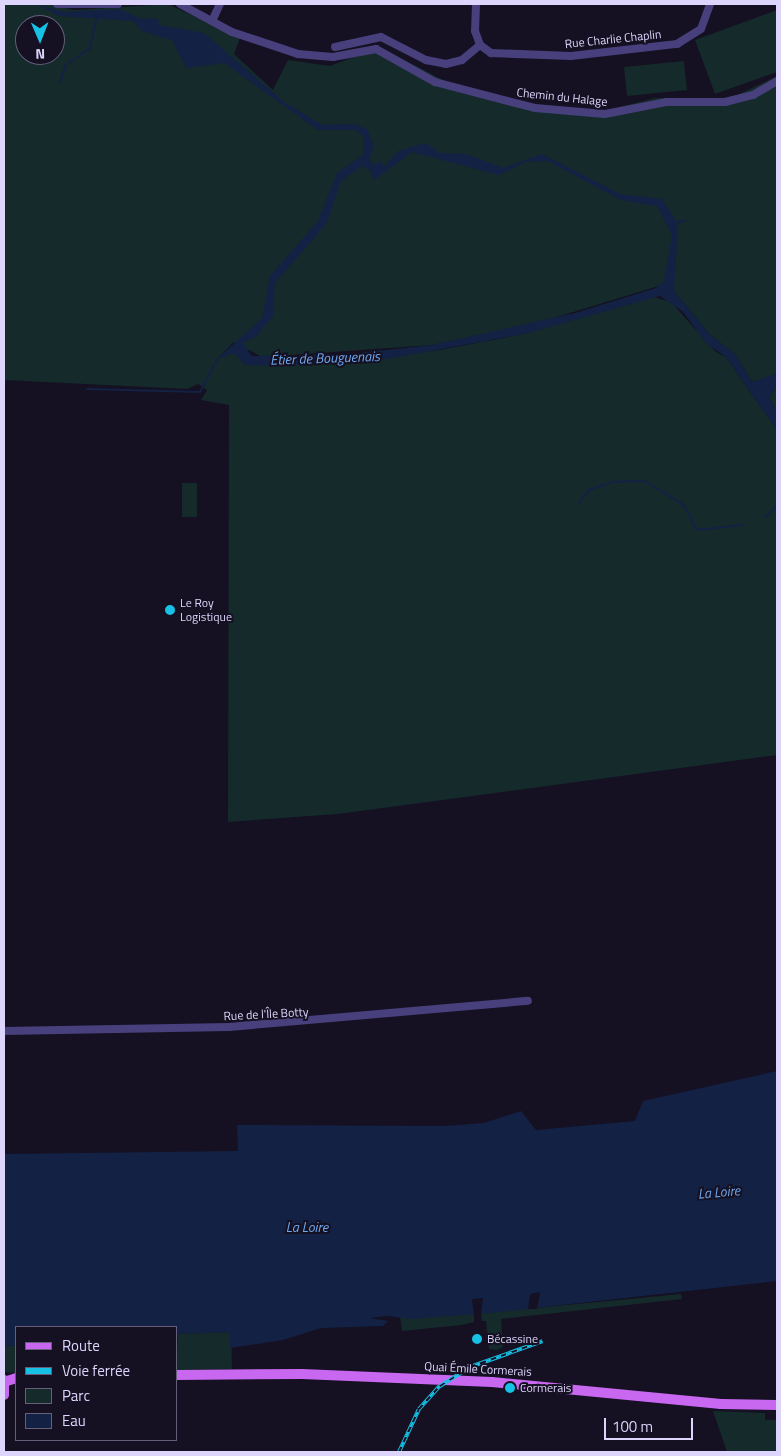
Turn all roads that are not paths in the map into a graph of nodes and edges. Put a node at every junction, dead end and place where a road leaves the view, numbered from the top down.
1 (57, 4) edge
2 (118, 4) edge
3 (180, 4) edge
4 (220, 4) edge
5 (476, 4) edge
6 (710, 4) edge
7 (72, 5) edge
8 (212, 21) junction
9 (376, 38) junction
10 (480, 45) junction
11 (335, 47) dead end
12 (376, 49) junction
13 (777, 81) edge
14 (528, 1001) dead end
15 (4, 1031) edge
16 (178, 1375) edge
17 (4, 1381) edge
18 (4, 1395) edge
19 (777, 1405) edge

1 - 7 street
2 - 7 street
3 - 8 street
4 - 8 street
5 - 10 street
6 - 10 street, Rue Charlie Chaplin
8 - 12 street
9 - 10 street
9 - 11 street
9 - 12 street
12 - 13 street, Chemin du Halage
14 - 15 street, Rue de l'Île Botty
16 - 19 main road, Quai Émile Cormerais
17 - 18 main road

